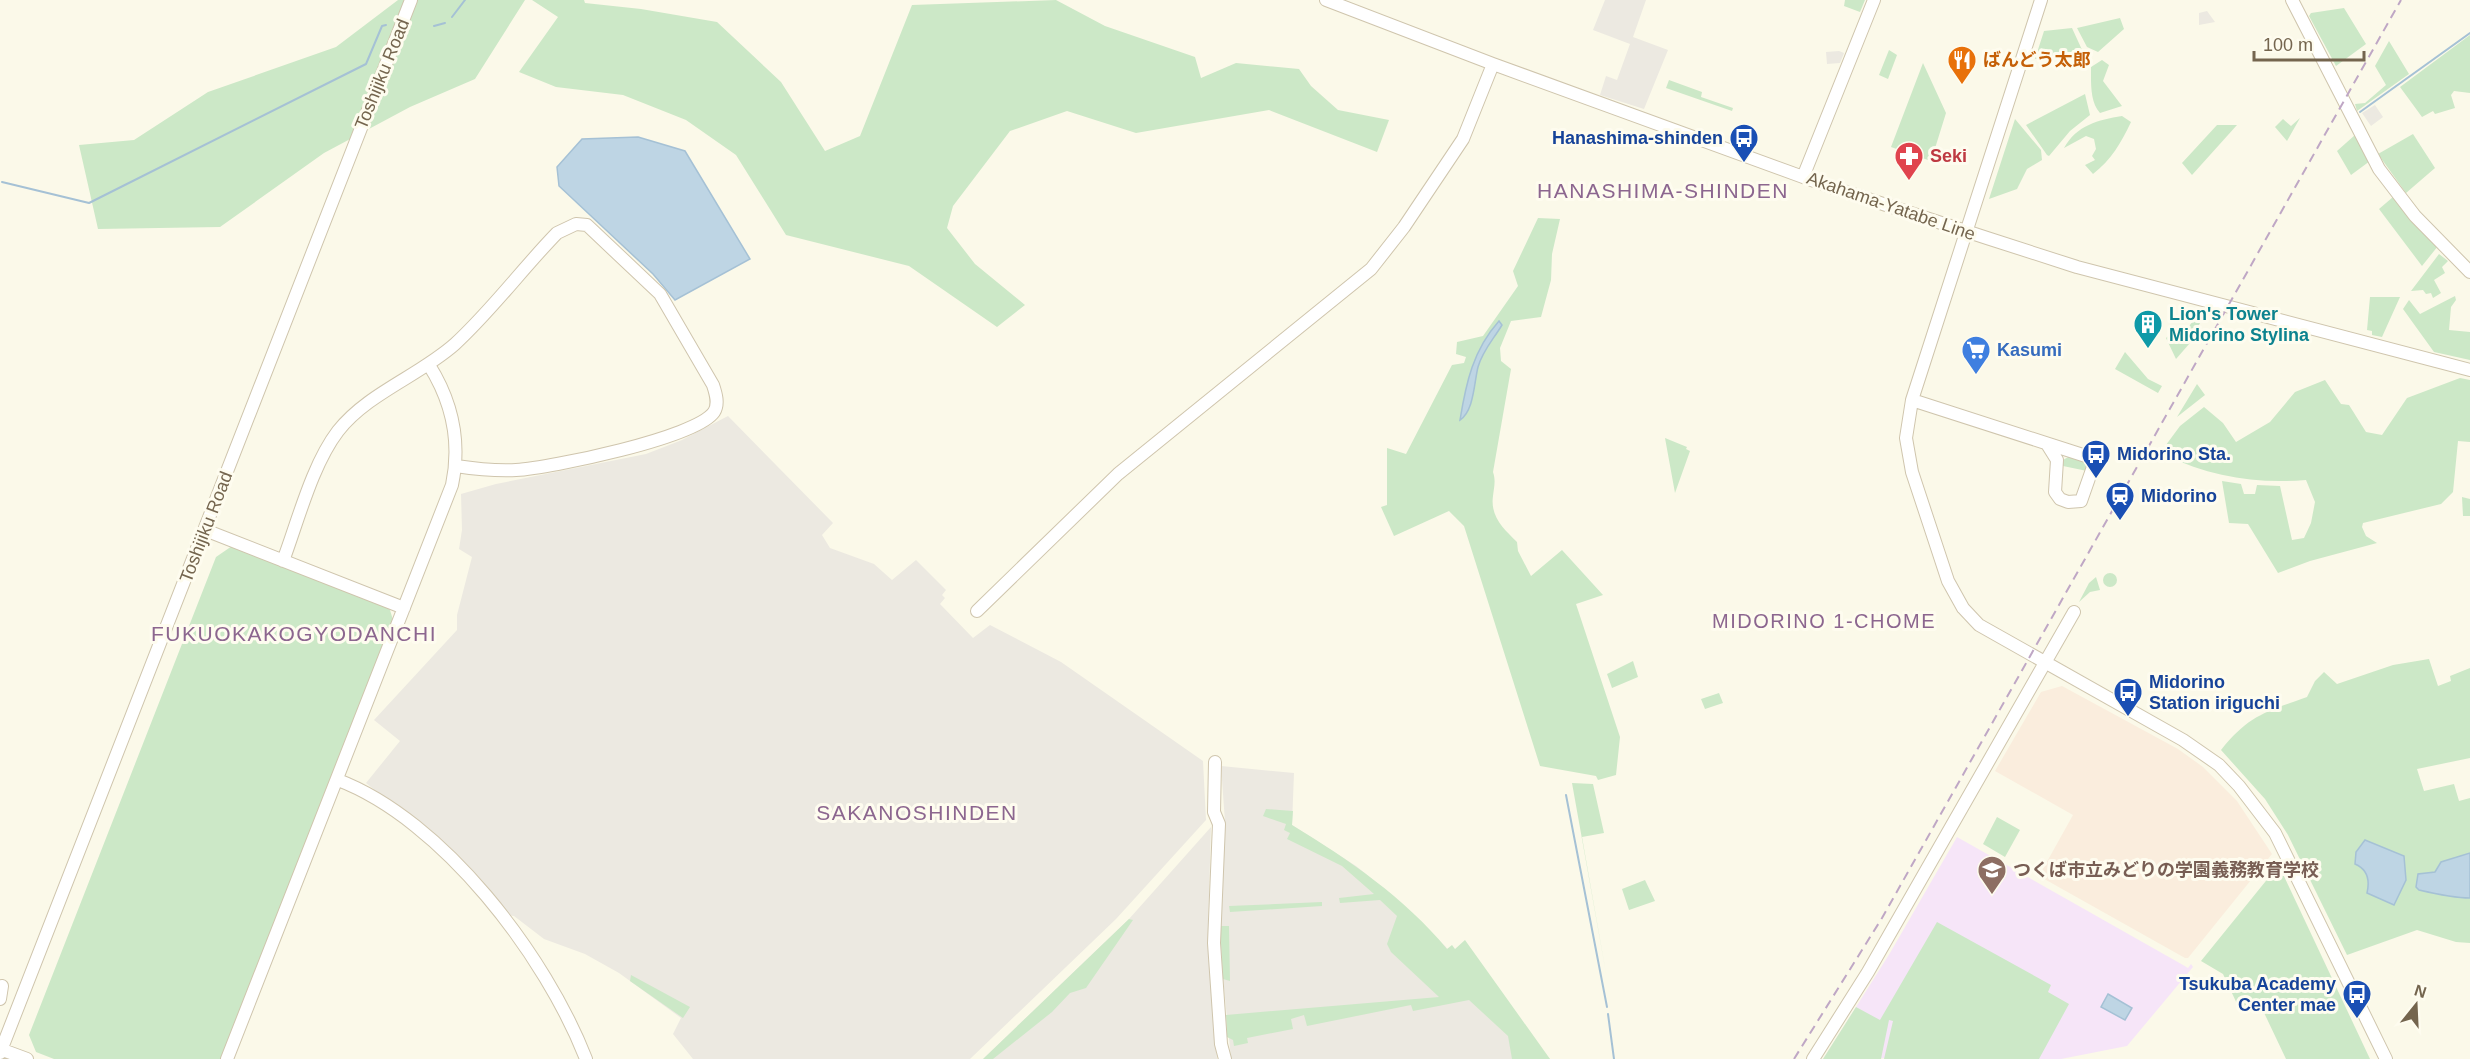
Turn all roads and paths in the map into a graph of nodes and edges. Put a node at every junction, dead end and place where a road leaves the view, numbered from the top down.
1 (411, 0) edge
2 (1326, 0) edge
3 (1874, 0) edge
4 (2041, 0) edge
5 (2292, 0) edge
6 (1494, 64) junction
7 (1803, 177) junction
8 (1966, 231) junction
9 (2470, 272) edge
10 (429, 365) junction
11 (2470, 370) edge
12 (1912, 400) junction
13 (2047, 444) junction
14 (2071, 451) junction
15 (2057, 460) junction
16 (456, 466) junction
17 (205, 530) junction
18 (283, 561) junction
19 (404, 608) junction
20 (977, 611) dead end
21 (2074, 612) dead end
22 (2045, 664) junction
23 (1215, 762) dead end
24 (338, 780) junction
25 (0, 1051) edge
26 (27, 1059) edge
27 (227, 1059) edge
28 (586, 1059) edge
29 (1225, 1059) edge
30 (1813, 1059) edge
31 (2386, 1059) edge

1 - 17 street, Toshijiku Road
2 - 6 street, Akahama-Yatabe Line
3 - 7 street
4 - 8 street
5 - 9 street
6 - 7 street, Akahama-Yatabe Line
6 - 20 street
7 - 8 street, Akahama-Yatabe Line
8 - 11 street, Akahama-Yatabe Line
8 - 12 street
10 - 16 street
10 - 16 street
10 - 18 street
12 - 13 street
12 - 22 street
13 - 14 street
13 - 15 street
14 - 15 street
14 - 15 street
16 - 19 street
17 - 18 street
17 - 25 street, Toshijiku Road
18 - 19 street
19 - 24 street
21 - 22 street
22 - 30 street
22 - 31 street
23 - 29 street
24 - 27 street
24 - 28 street
25 - 26 street

